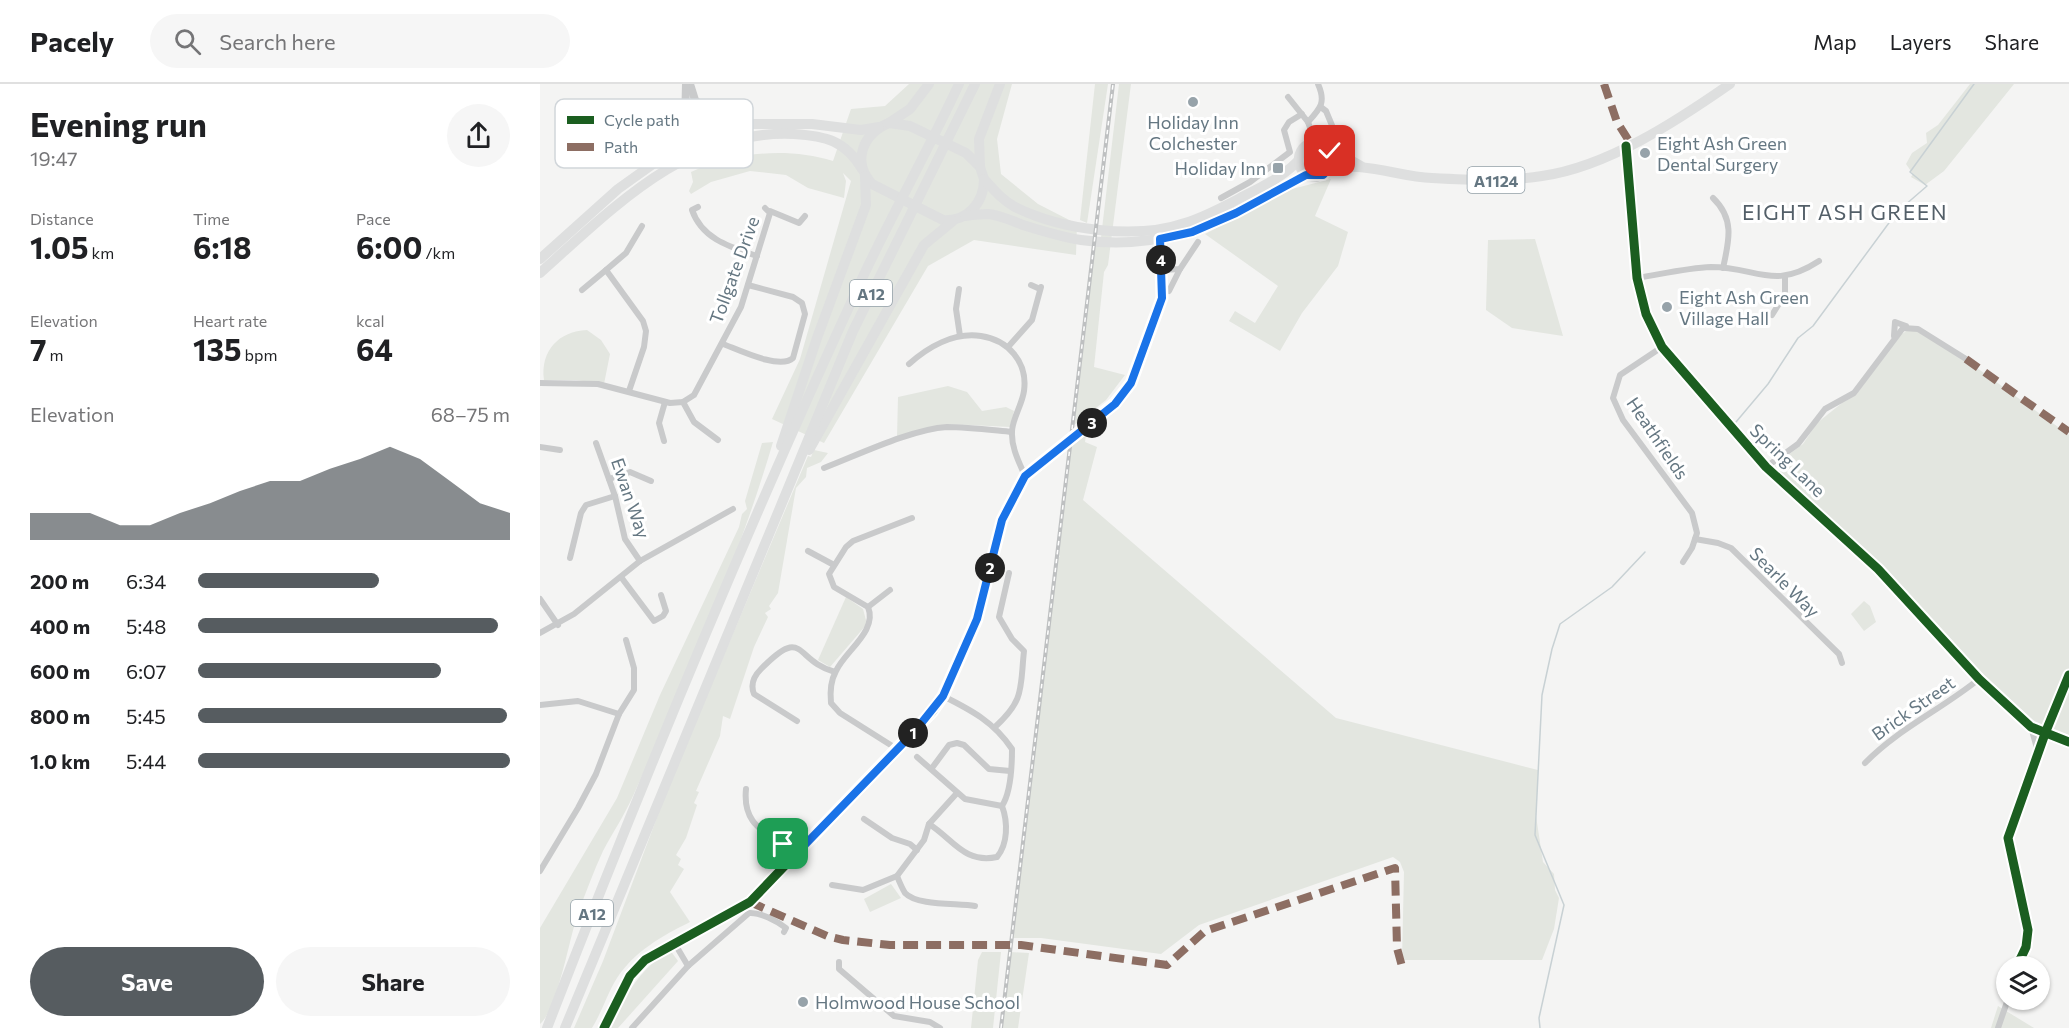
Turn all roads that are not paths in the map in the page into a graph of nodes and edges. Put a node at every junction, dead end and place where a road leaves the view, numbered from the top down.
1 (688, 84) edge
2 (929, 84) edge
3 (959, 84) edge
4 (975, 84) edge
5 (1000, 84) edge
6 (1318, 84) edge
7 (1730, 84) edge
8 (1714, 88) edge
9 (1288, 97) dead end
10 (687, 99) edge
11 (695, 99) edge
12 (1322, 108) junction
13 (1302, 114) junction
14 (1308, 122) junction
15 (753, 124) edge
16 (884, 125) junction
17 (1336, 135) dead end
18 (753, 137) edge
19 (1315, 142) junction
20 (1326, 146) junction
21 (1626, 146) junction
22 (1298, 162) junction
23 (1361, 166) junction
24 (980, 167) junction
25 (647, 168) edge
26 (671, 168) edge
27 (1329, 170) junction
28 (864, 173) junction
29 (1306, 175) junction
30 (984, 179) junction
31 (1221, 198) dead end
32 (1713, 198) dead end
33 (695, 208) dead end
34 (804, 216) dead end
35 (965, 216) junction
36 (953, 221) junction
37 (799, 223) junction
38 (642, 226) dead end
39 (802, 232) dead end
40 (1160, 239) junction
41 (1198, 242) dead end
42 (757, 256) junction
43 (540, 258) edge
44 (1819, 261) dead end
45 (1723, 267) junction
46 (1180, 269) junction
47 (606, 270) junction
48 (1162, 270) junction
49 (540, 273) edge
50 (1785, 276) junction
51 (1637, 278) junction
52 (748, 285) junction
53 (1030, 285) dead end
54 (959, 289) dead end
55 (582, 290) dead end
56 (1169, 291) dead end
57 (1772, 315) dead end
58 (960, 336) junction
59 (723, 344) junction
60 (1008, 347) junction
61 (1662, 347) junction
62 (1966, 359) dead end
63 (909, 364) dead end
64 (540, 383) edge
65 (629, 391) junction
66 (664, 402) junction
67 (683, 402) junction
68 (1012, 432) junction
69 (718, 440) dead end
70 (664, 441) dead end
71 (596, 443) dead end
72 (540, 447) edge
73 (560, 450) dead end
74 (1766, 467) junction
75 (824, 468) dead end
76 (1025, 476) junction
77 (609, 478) junction
78 (651, 481) dead end
79 (769, 486) junction
80 (615, 496) junction
81 (778, 507) junction
82 (733, 509) dead end
83 (912, 518) dead end
84 (1695, 539) junction
85 (808, 551) dead end
86 (570, 558) dead end
87 (640, 561) junction
88 (1683, 562) dead end
89 (834, 565) junction
90 (1009, 573) dead end
91 (621, 577) junction
92 (890, 590) dead end
93 (661, 595) dead end
94 (540, 599) edge
95 (868, 608) junction
96 (558, 625) junction
97 (540, 633) edge
98 (626, 640) dead end
99 (1842, 663) dead end
100 (835, 672) junction
101 (2069, 675) edge
102 (1978, 679) junction
103 (943, 696) junction
104 (540, 705) edge
105 (619, 714) junction
106 (797, 721) dead end
107 (995, 727) junction
108 (2031, 727) junction
109 (2046, 731) junction
110 (2069, 742) edge
111 (897, 749) junction
112 (2038, 752) junction
113 (916, 756) dead end
114 (1865, 763) dead end
115 (932, 768) junction
116 (1010, 771) junction
117 (746, 789) dead end
118 (957, 794) junction
119 (1002, 806) junction
120 (864, 819) dead end
121 (929, 824) junction
122 (917, 850) junction
123 (795, 855) junction
124 (540, 871) edge
125 (897, 876) junction
126 (832, 885) dead end
127 (975, 906) dead end
128 (784, 932) dead end
129 (675, 944) junction
130 (2022, 956) edge
131 (688, 966) junction
132 (837, 967) dead end
133 (2004, 1010) edge
134 (547, 1028) edge
135 (565, 1028) edge
136 (604, 1028) edge
137 (632, 1028) edge
138 (940, 1028) edge
139 (1998, 1028) edge

1 - 10 street
1 - 11 street
2 - 16 main road
3 - 79 main road, A12
4 - 81 main road, A12
5 - 24 main road
6 - 12 street
7 - 8 main road, A1124
8 - 21 main road, A1124
9 - 13 street
12 - 14 street
12 - 17 street
13 - 14 street
13 - 31 street
14 - 19 street
15 - 16 main road
16 - 24 main road
16 - 28 main road
18 - 28 main road
19 - 20 main road
19 - 22 main road
20 - 23 main road, A1124
20 - 27 main road
21 - 23 main road, A1124
21 - 51 street, Spring Lane
22 - 29 main road
22 - 30 main road
23 - 27 main road, A1124
24 - 30 main road
25 - 43 main road
26 - 49 main road
27 - 29 main road
28 - 36 main road
28 - 79 main road, A12
29 - 40 main road
30 - 35 main road
32 - 45 street
33 - 42 street
34 - 37 street
35 - 36 main road
35 - 40 main road
36 - 81 main road, A12
37 - 39 street
37 - 42 street, Tollgate Drive
38 - 47 street
40 - 48 street
41 - 46 street
42 - 52 street, Tollgate Drive
44 - 50 street
45 - 50 street
45 - 51 street
46 - 48 street
46 - 56 street
47 - 55 street
47 - 65 street
48 - 76 street
50 - 57 street
51 - 61 street, Spring Lane
52 - 59 street, Tollgate Drive
52 - 59 street
53 - 60 street
54 - 58 street
58 - 60 street
58 - 63 street
59 - 67 street, Tollgate Drive
60 - 68 street
61 - 74 street, Spring Lane
61 - 84 street, Heathfields
62 - 74 street
64 - 65 street
65 - 66 street
66 - 67 street
66 - 70 street
67 - 69 street
68 - 75 street
68 - 76 street
71 - 77 street, Ewan Way
72 - 73 street
74 - 102 street, Spring Lane
76 - 103 street
77 - 78 street
77 - 80 street, Ewan Way
79 - 134 main road, A12
80 - 86 street
80 - 87 street, Ewan Way
81 - 135 main road, A12
82 - 87 street
83 - 89 street
84 - 88 street
84 - 99 street, Searle Way
85 - 89 street
87 - 91 street
89 - 95 street
90 - 107 street
91 - 93 street
91 - 96 street
92 - 95 street
94 - 96 street
95 - 100 street
96 - 97 street
98 - 105 street
100 - 106 street
100 - 111 street
101 - 109 street
102 - 108 street, Spring Lane
102 - 114 street, Brick Street
103 - 107 street
103 - 111 street
104 - 105 street
105 - 124 street
107 - 116 street
108 - 109 street, Spring Lane
108 - 112 street
109 - 110 street, Spring Lane
109 - 112 street
111 - 123 street
112 - 130 street
113 - 115 street
115 - 116 street
115 - 118 street
116 - 119 street
117 - 123 street
118 - 119 street
118 - 121 street
119 - 121 street
120 - 122 street
121 - 122 street
122 - 125 street
123 - 129 street
125 - 126 street
125 - 127 street
128 - 131 street
129 - 131 street
129 - 136 street
131 - 137 street
132 - 138 street
133 - 139 street

